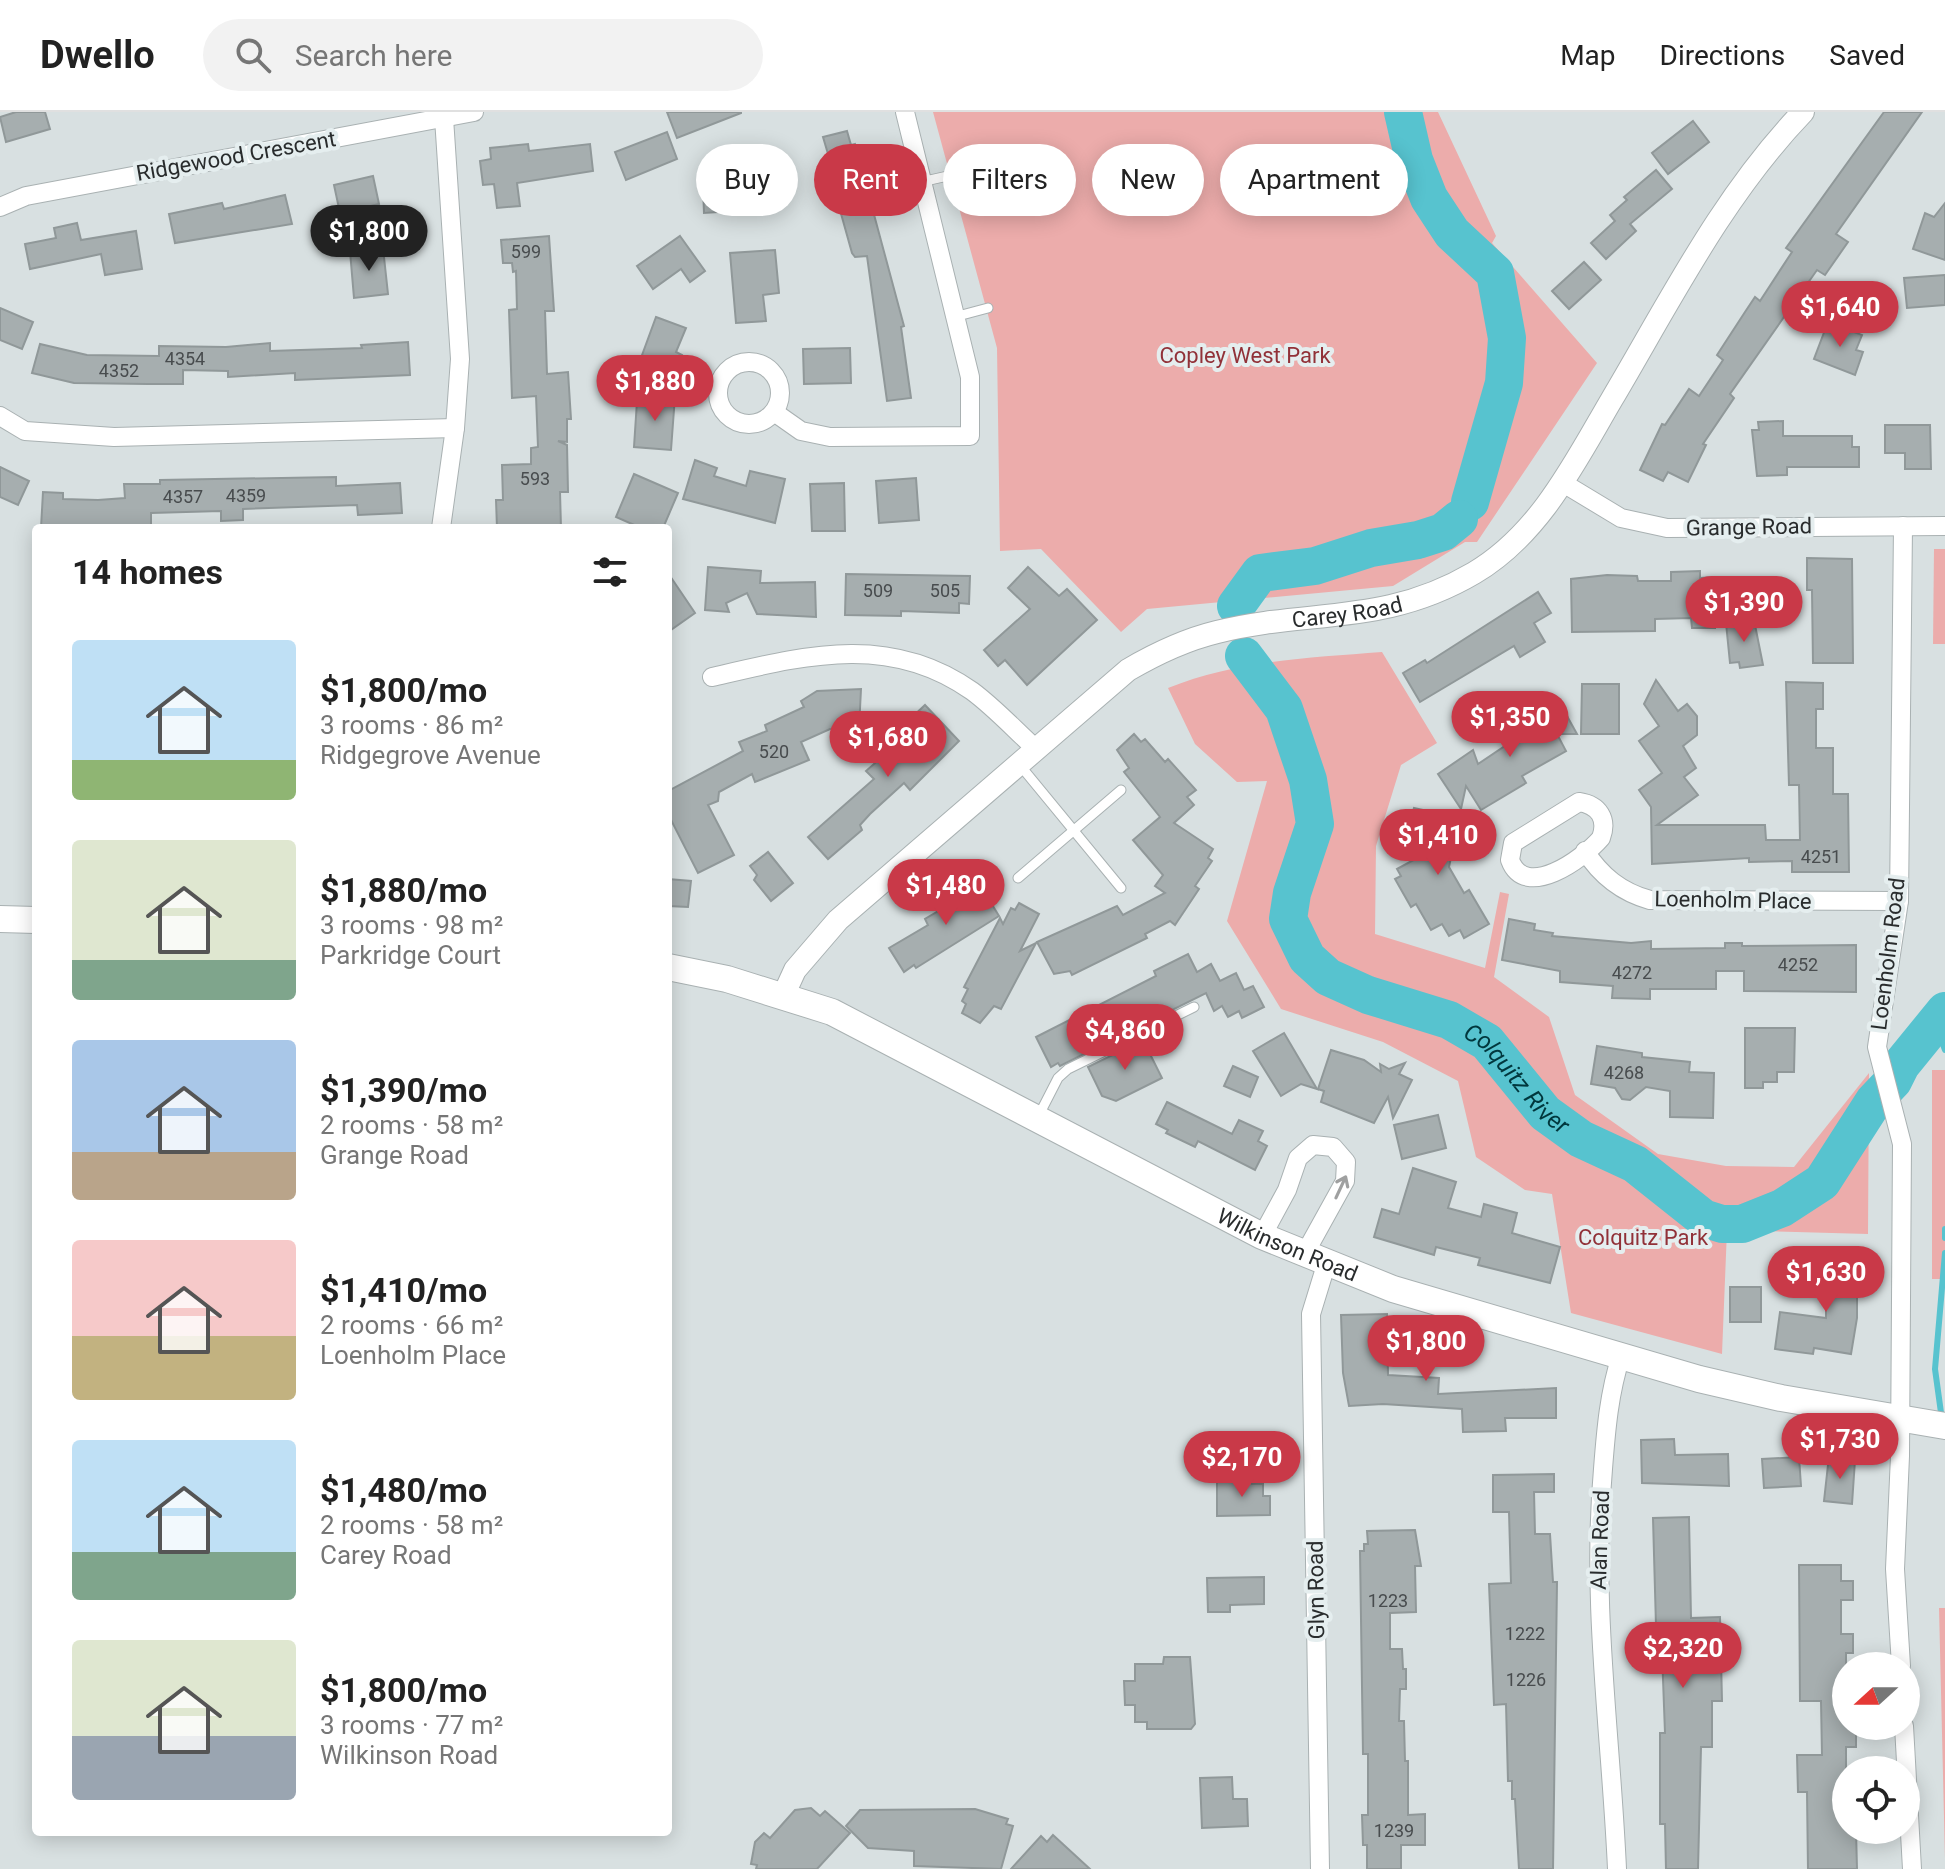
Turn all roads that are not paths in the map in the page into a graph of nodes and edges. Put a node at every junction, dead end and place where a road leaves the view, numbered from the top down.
1 (474, 112) edge
2 (905, 112) edge
3 (1803, 112) edge
4 (444, 118) junction
5 (912, 144) edge
6 (927, 204) edge
7 (0, 207) edge
8 (988, 308) dead end
9 (958, 316) junction
10 (774, 412) dead end
11 (0, 416) edge
12 (455, 428) junction
13 (1563, 483) junction
14 (442, 524) edge
15 (1903, 526) junction
16 (1945, 526) edge
17 (712, 677) dead end
18 (1027, 757) junction
19 (1121, 790) dead end
20 (1073, 832) junction
21 (1585, 851) junction
22 (1018, 878) dead end
23 (1121, 888) dead end
24 (1899, 901) junction
25 (0, 919) edge
26 (32, 920) edge
27 (672, 968) edge
28 (784, 994) junction
29 (1194, 1007) dead end
30 (1037, 1118) junction
31 (1262, 1236) junction
32 (1315, 1260) junction
33 (1621, 1356) junction
34 (1900, 1419) junction
35 (1945, 1426) edge
36 (1900, 1652) edge
37 (1905, 1740) edge
38 (1320, 1869) edge
39 (1617, 1869) edge
40 (1912, 1869) edge

1 - 4 street, Ridgewood Crescent
2 - 5 street
3 - 13 street, Carey Road
4 - 7 street, Ridgewood Crescent
4 - 12 street
6 - 9 street
8 - 9 lane
9 - 10 street
11 - 12 street
12 - 14 street
13 - 15 street, Grange Road
13 - 18 street, Carey Road
15 - 16 street, Grange Road
15 - 24 street, Loenholm Road
17 - 18 street
18 - 20 lane
18 - 28 street, Carey Road
19 - 20 lane
20 - 22 lane
20 - 23 lane
21 - 21 street
21 - 24 street, Loenholm Place
24 - 34 street, Loenholm Road
25 - 26 main road
27 - 28 main road, Wilkinson Road
28 - 30 main road, Wilkinson Road
29 - 30 lane
30 - 31 main road, Wilkinson Road
31 - 32 main road, Wilkinson Road
32 -> 31 street, Glyn Road
32 - 33 main road, Wilkinson Road
32 - 38 street, Glyn Road
33 - 34 main road, Wilkinson Road
33 - 39 street, Alan Road
34 - 35 main road, Wilkinson Road
34 - 36 street, Loenholm Road
37 - 40 street

